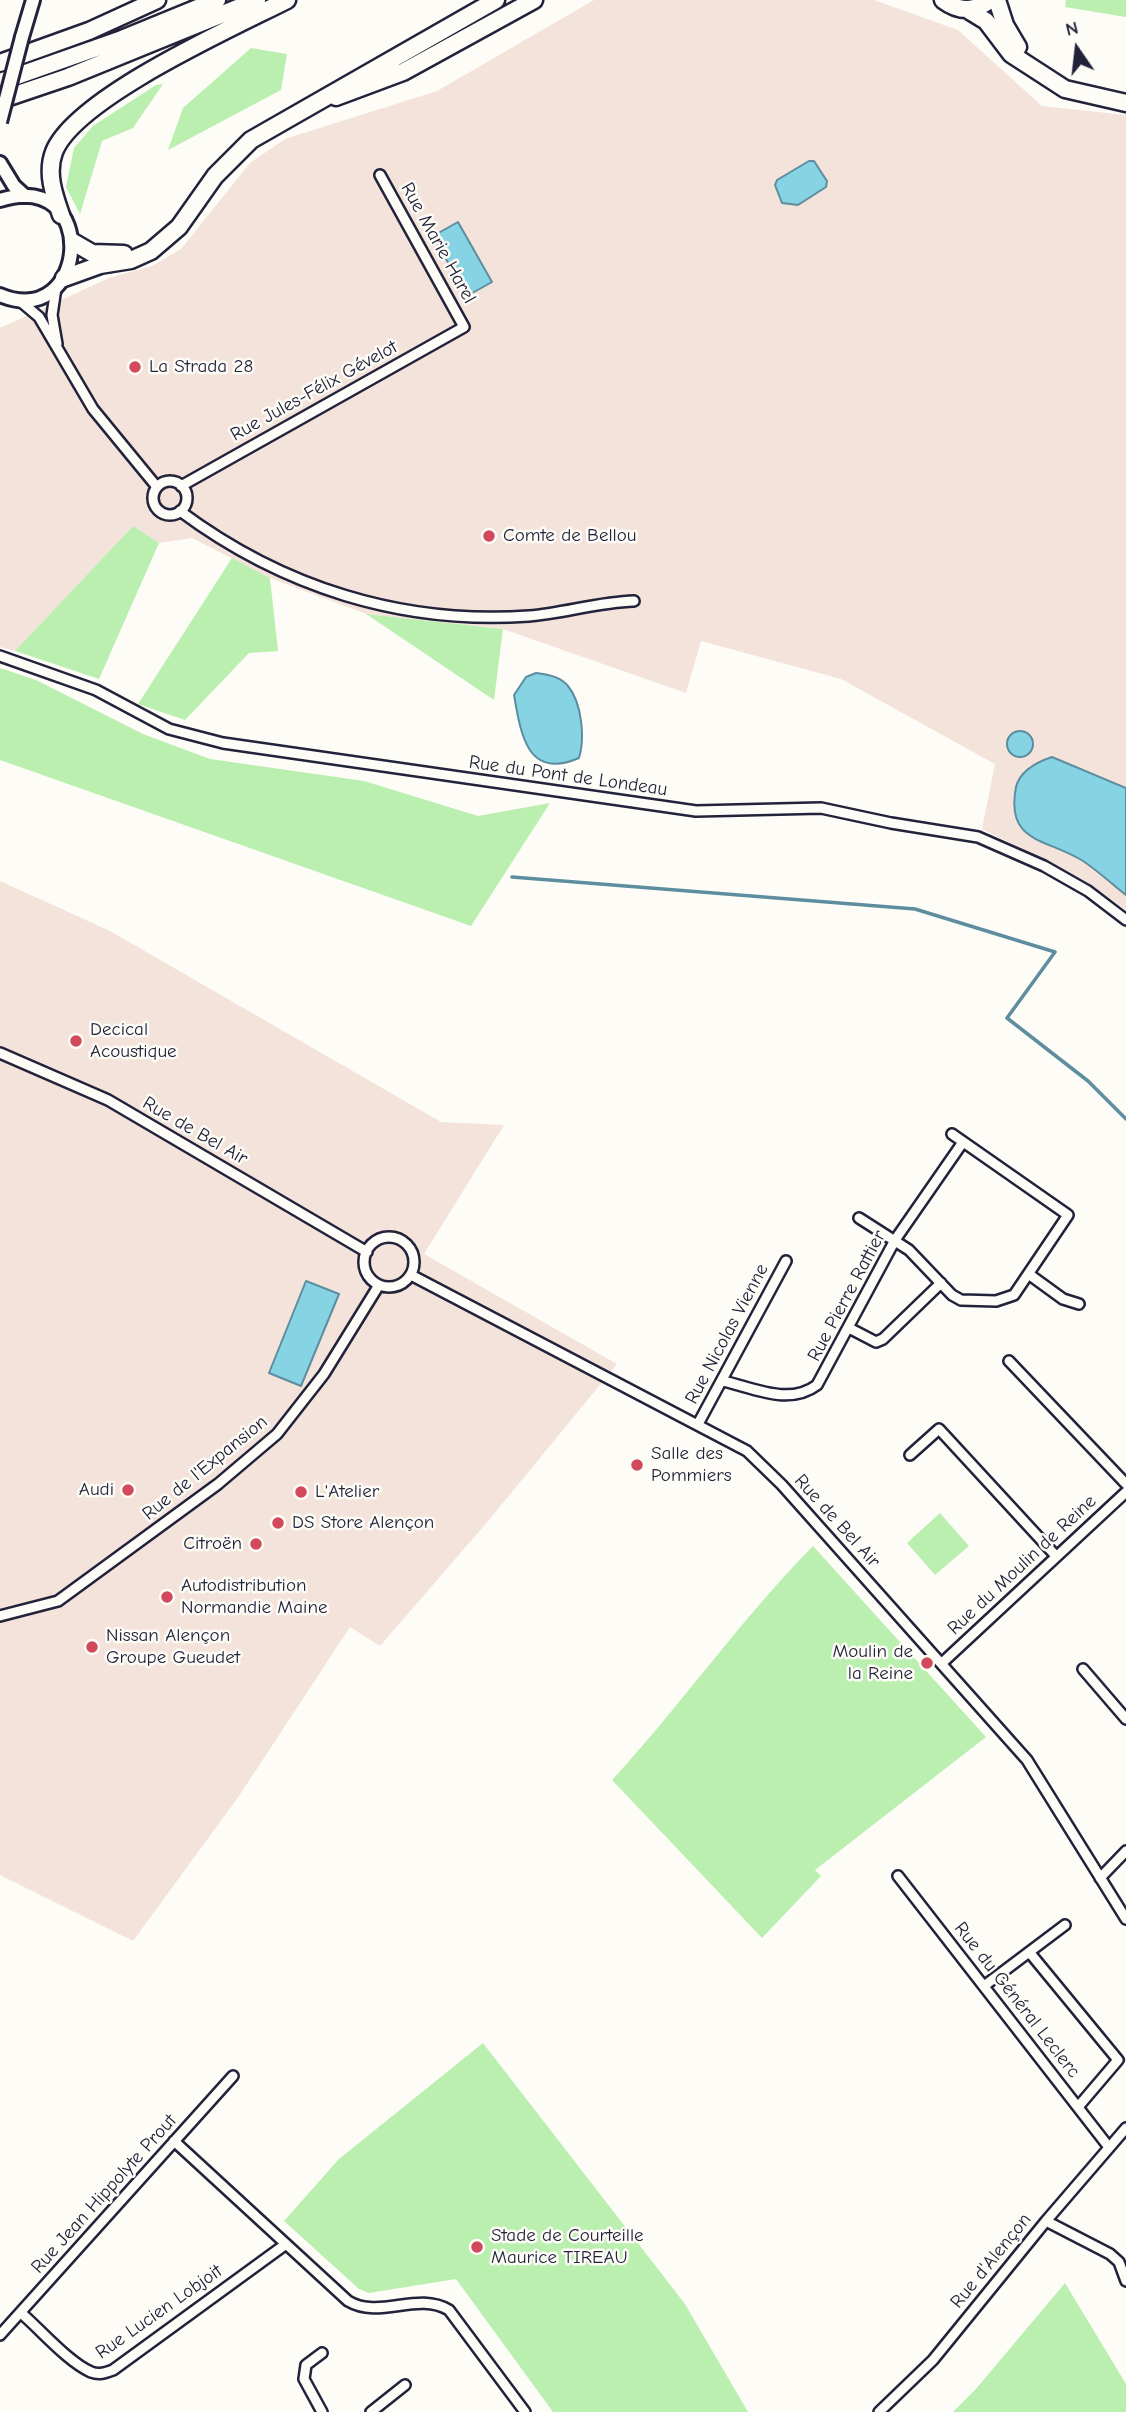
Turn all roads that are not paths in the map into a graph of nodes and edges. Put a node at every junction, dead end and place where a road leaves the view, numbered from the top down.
1 (33, 0) edge
2 (157, 0) edge
3 (217, 0) edge
4 (257, 0) edge
5 (287, 0) edge
6 (496, 0) edge
7 (534, 0) edge
8 (943, 0) edge
9 (990, 0) edge
10 (997, 0) edge
11 (968, 10) junction
12 (0, 63) edge
13 (0, 82) edge
14 (1126, 96) edge
15 (0, 100) edge
16 (317, 102) junction
17 (1126, 103) edge
18 (0, 122) edge
19 (0, 163) edge
20 (380, 175) dead end
21 (25, 196) junction
22 (0, 200) edge
23 (61, 215) junction
24 (73, 242) junction
25 (151, 251) junction
26 (60, 282) junction
27 (6, 298) edge
28 (464, 327) joint
29 (59, 352) junction
30 (157, 486) junction
31 (181, 486) junction
32 (180, 511) junction
33 (634, 601) dead end
34 (0, 656) edge
35 (1126, 920) edge
36 (0, 1052) edge
37 (952, 1134) dead end
38 (962, 1142) junction
39 (859, 1218) dead end
40 (895, 1240) junction
41 (367, 1252) junction
42 (786, 1261) dead end
43 (411, 1275) junction
44 (1030, 1275) junction
45 (941, 1283) junction
46 (379, 1285) junction
47 (1079, 1304) dead end
48 (849, 1328) junction
49 (1009, 1362) dead end
50 (723, 1381) junction
51 (698, 1424) junction
52 (910, 1455) dead end
53 (1126, 1484) edge
54 (1126, 1492) edge
55 (1056, 1556) junction
56 (0, 1616) edge
57 (942, 1663) junction
58 (1083, 1669) dead end
59 (1126, 1719) edge
60 (1126, 1851) edge
61 (898, 1876) dead end
62 (1100, 1878) junction
63 (1126, 1919) edge
64 (1065, 1925) dead end
65 (1030, 1952) junction
66 (984, 1986) junction
67 (233, 2076) dead end
68 (1078, 2107) junction
69 (1126, 2128) edge
70 (174, 2141) junction
71 (1108, 2146) junction
72 (1046, 2221) junction
73 (286, 2244) junction
74 (1126, 2281) edge
75 (21, 2313) junction
76 (0, 2335) edge
77 (322, 2353) dead end
78 (405, 2385) dead end
79 (322, 2412) edge
80 (371, 2412) edge
81 (525, 2412) edge
82 (879, 2412) edge

1 - 18 main road, bridge
2 - 12 highway
3 - 13 highway
4 - 15 highway
5 - 23 highway
6 - 16 highway
7 - 16 highway
8 - 11 highway
9 - 11 highway
10 - 14 highway
11 - 17 highway
16 - 25 highway
19 - 21 main road
20 - 28 street, Rue Marie Harel
21 - 22 main road
21 - 23 main road
23 - 24 main road
24 - 25 highway
24 - 26 main road
25 - 26 highway
26 - 27 main road
26 - 29 street
27 - 29 street
28 - 31 street, Rue Jules-Félix Gévelot
29 - 30 street
30 - 31 street
30 - 32 street
31 - 32 street
32 - 33 street
34 - 35 street, Rue du Pont de Londeau
36 - 41 street, Rue de Bel Air
37 - 38 street
38 - 40 street, Rue Pierre Rattier
38 - 44 street
39 - 40 street
40 - 45 street
40 - 48 street, Rue Pierre Rattier
41 - 43 street
41 - 46 street
42 - 50 street, Rue Nicolas Vienne
43 - 46 street
43 - 51 street, Rue de Bel Air
44 - 45 street
44 - 47 street
45 - 48 street
46 - 56 street, Rue de l'Expansion
48 - 50 street, Rue Pierre Rattier
49 - 53 street
50 - 51 street, Rue Nicolas Vienne
51 - 57 street, Rue de Bel Air
52 - 55 street
54 - 55 street, Rue du Moulin de Reine
55 - 57 street, Rue du Moulin de Reine
57 - 62 street, Rue de Bel Air
58 - 59 street
60 - 62 street
61 - 66 street, Rue du Général Leclerc
62 - 63 street, Rue de Bel Air
64 - 65 street
65 - 66 street
65 - 68 street
66 - 68 street, Rue du Général Leclerc
67 - 70 street, Rue Jean Hippolyte Prout
68 - 71 street, Rue du Général Leclerc
69 - 71 street, Rue d'Alençon
70 - 73 street
70 - 75 street, Rue Jean Hippolyte Prout
71 - 72 street, Rue d'Alençon
72 - 74 street
72 - 82 street, Rue d'Alençon
73 - 75 street, Rue Lucien Lobjoit
73 - 81 street
75 - 76 street, Rue Jean Hippolyte Prout
77 - 79 street
78 - 80 street

